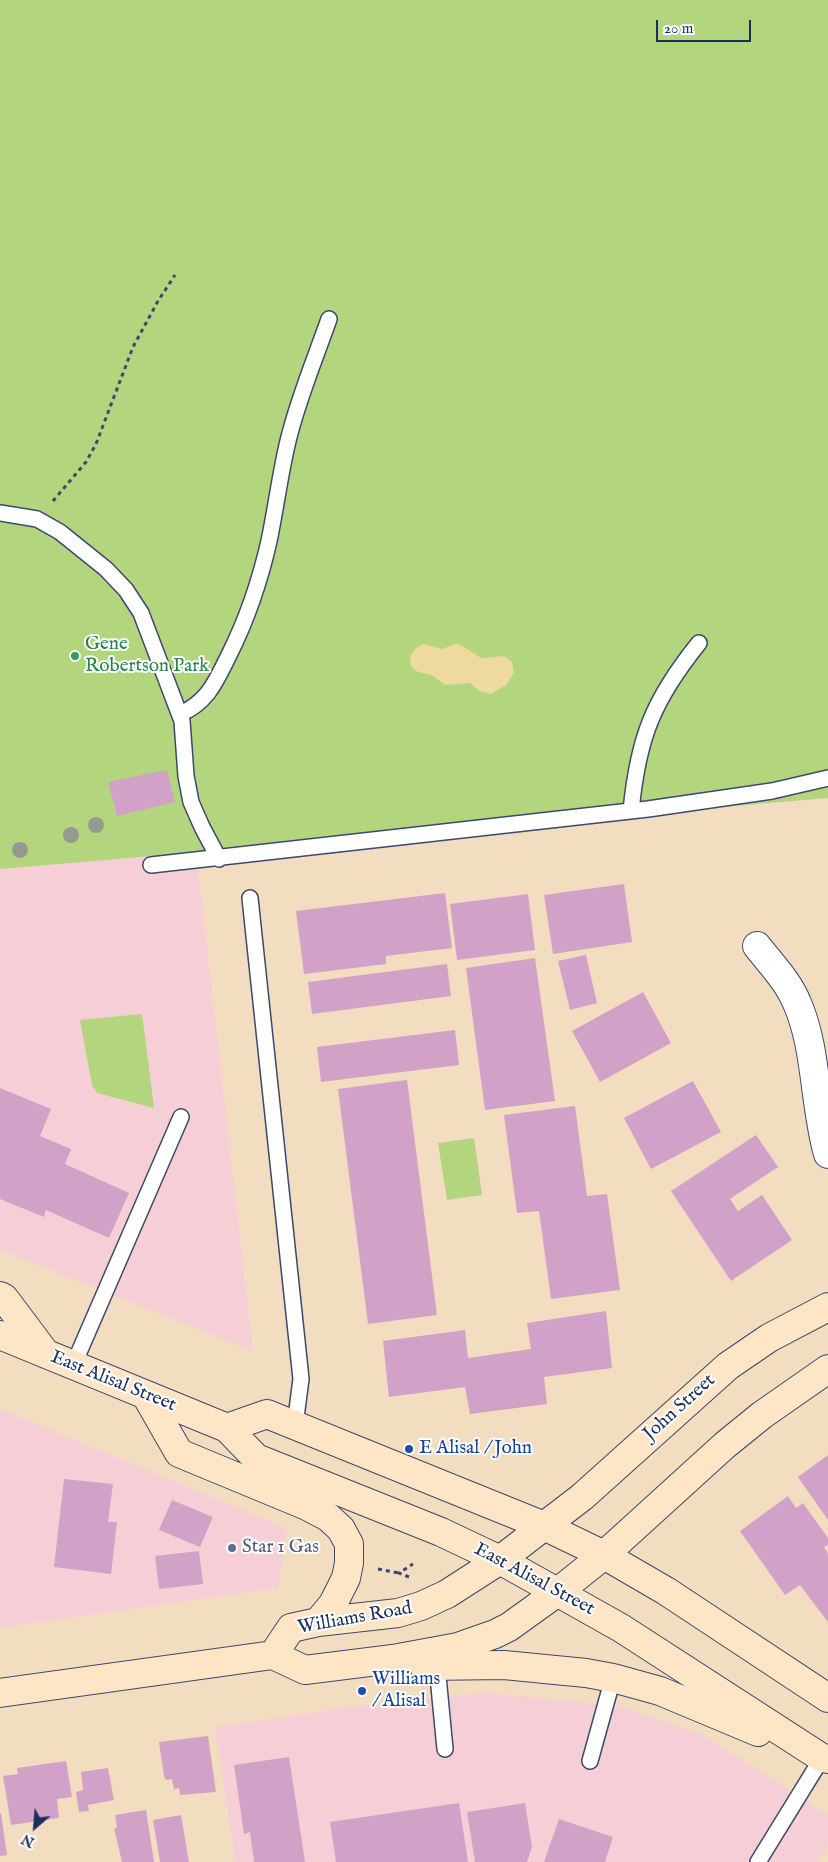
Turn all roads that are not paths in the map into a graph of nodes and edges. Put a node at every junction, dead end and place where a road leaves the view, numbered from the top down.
1 (329, 319) dead end
2 (0, 513) edge
3 (699, 643) dead end
4 (180, 714) junction
5 (828, 778) edge
6 (631, 811) junction
7 (219, 859) junction
8 (151, 866) dead end
9 (250, 898) dead end
10 (757, 946) dead end
11 (181, 1116) dead end
12 (828, 1154) edge
13 (0, 1296) edge
14 (828, 1307) edge
15 (0, 1335) edge
16 (46, 1354) junction
17 (73, 1366) junction
18 (828, 1368) edge
19 (147, 1397) junction
20 (295, 1425) junction
21 (227, 1428) junction
22 (544, 1526) junction
23 (604, 1555) junction
24 (500, 1560) junction
25 (559, 1591) junction
26 (318, 1622) junction
27 (273, 1655) junction
28 (394, 1659) junction
29 (437, 1666) junction
30 (613, 1678) junction
31 (0, 1693) edge
32 (828, 1698) edge
33 (445, 1748) dead end
34 (825, 1759) edge
35 (590, 1761) dead end
36 (758, 1862) edge

1 - 4 lane
2 - 4 lane
3 - 6 lane
4 - 7 lane
5 - 6 lane
6 - 7 lane
7 - 8 lane
9 - 20 lane
10 - 12 street
11 - 17 lane
13 - 16 main road
14 - 22 main road, John Street
15 - 16 main road, East Alisal Street
16 - 17 main road, East Alisal Street
17 - 19 main road, East Alisal Street
18 - 23 main road
19 - 21 main road, East Alisal Street
19 - 26 main road
20 - 21 main road
20 - 22 main road
21 - 24 main road, East Alisal Street
22 - 23 main road
22 - 24 main road, Williams Road
23 - 25 main road, Williams Road
23 - 32 main road
24 - 25 main road, East Alisal Street
24 - 26 main road, Williams Road
25 - 28 main road, Williams Road
25 - 34 main road, East Alisal Street
26 - 27 main road, Williams Road
27 - 28 main road, Williams Road
27 - 31 main road
28 - 29 main road
29 - 30 main road
29 - 33 lane
30 - 34 main road
30 - 35 lane
34 - 36 lane

